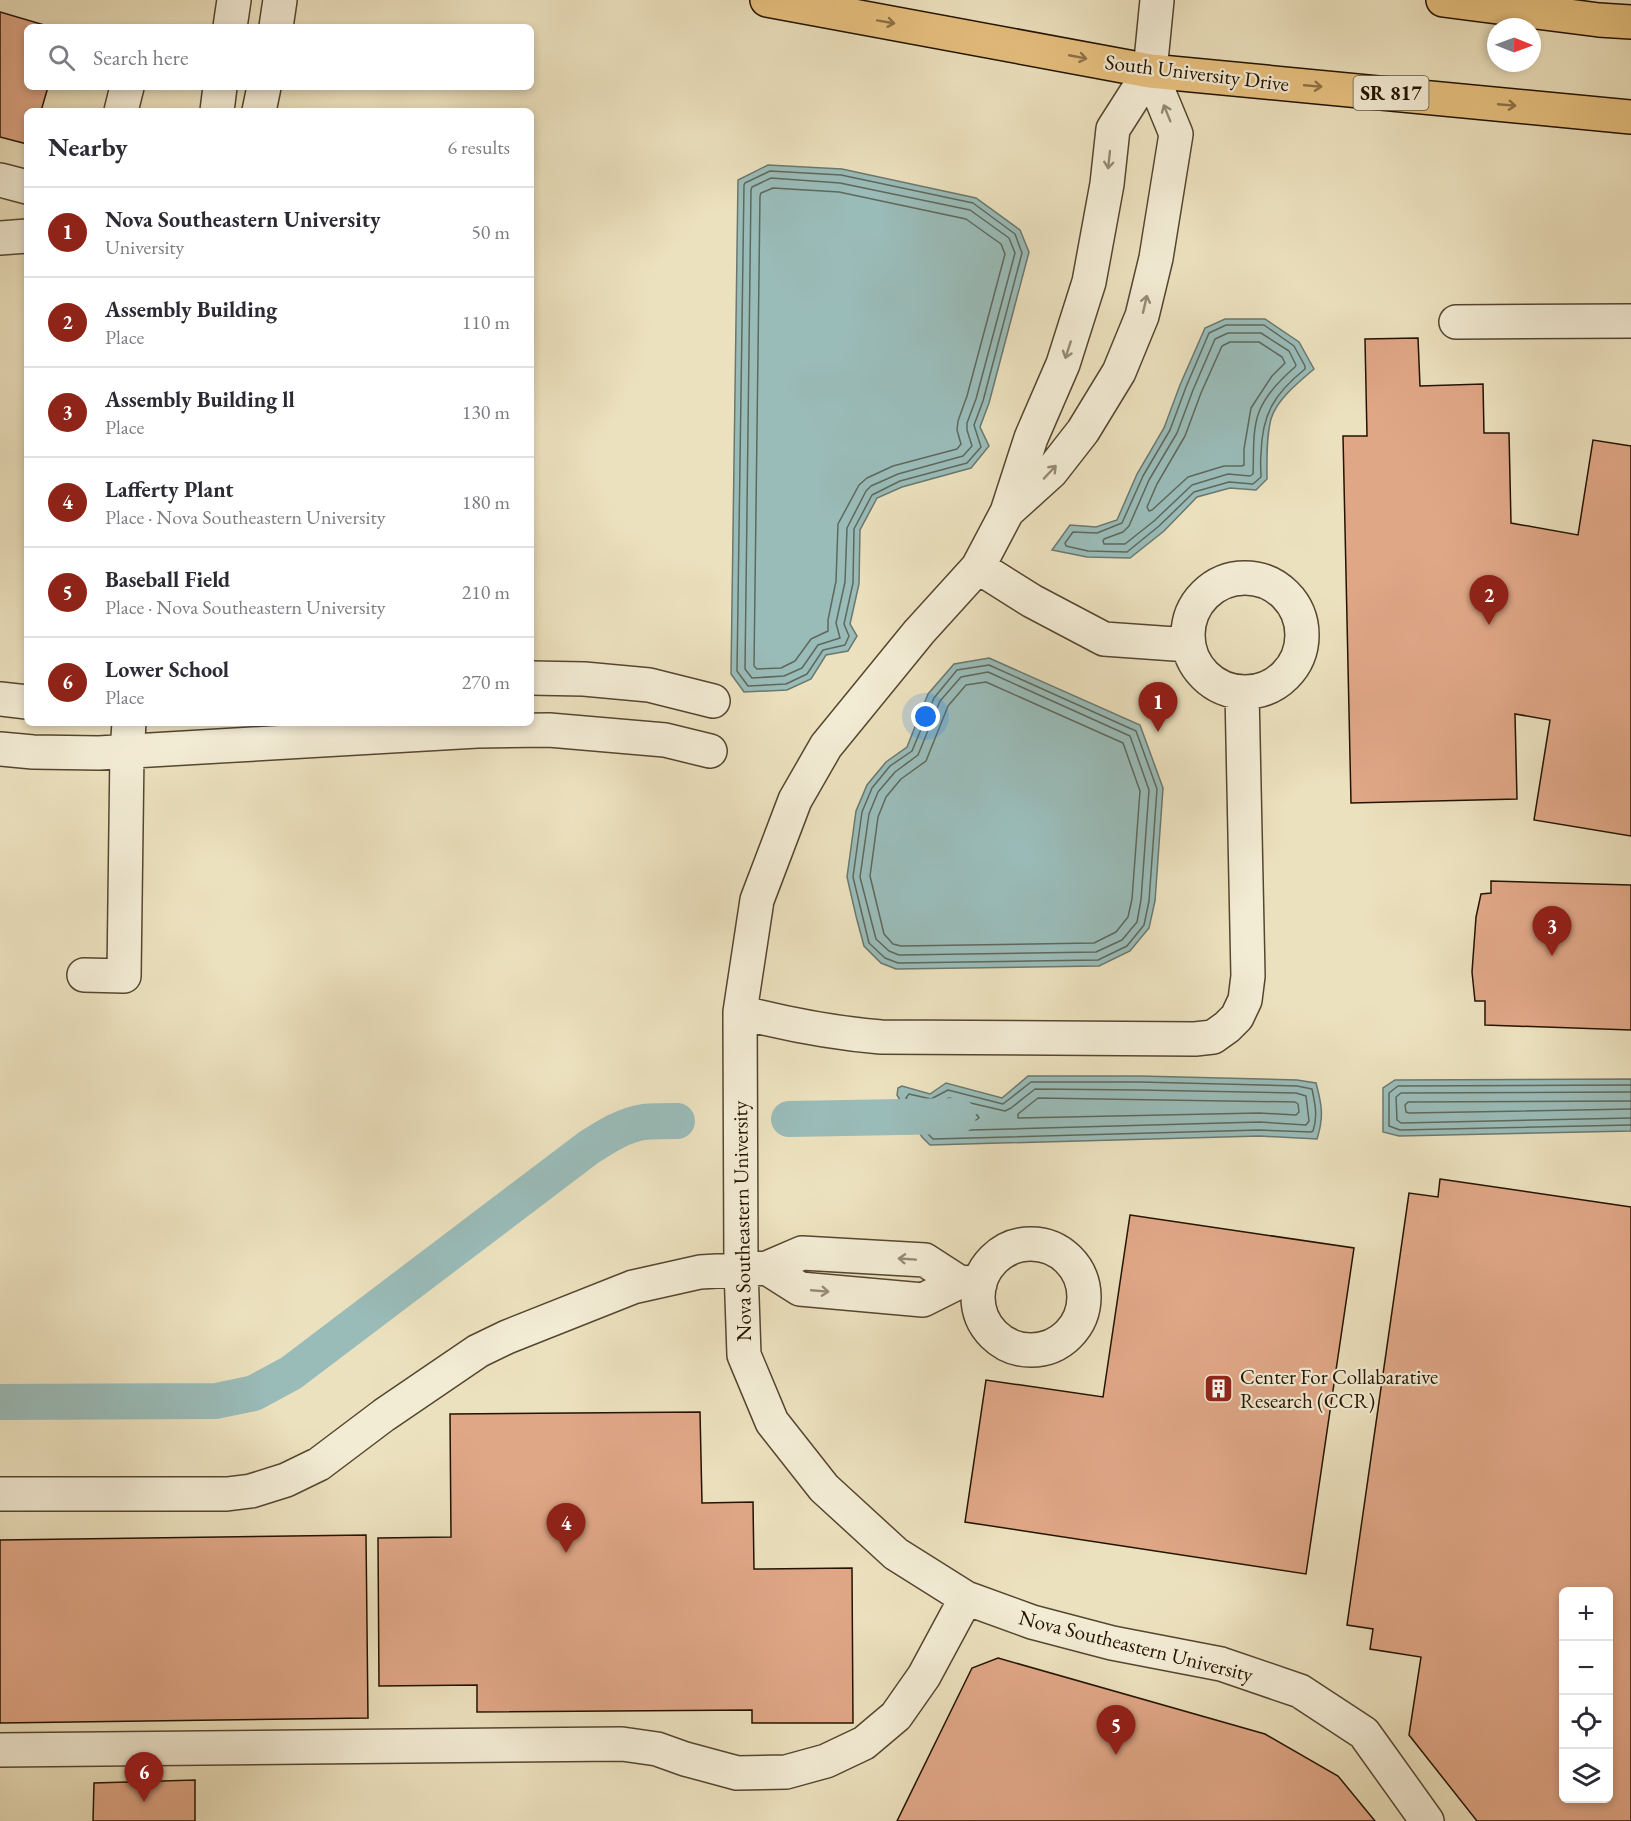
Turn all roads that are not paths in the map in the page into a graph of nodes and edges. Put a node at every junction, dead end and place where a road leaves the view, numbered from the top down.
1 (234, 0) edge
2 (280, 0) edge
3 (767, 0) edge
4 (1157, 0) edge
5 (1443, 0) edge
6 (1631, 22) edge
7 (230, 24) edge
8 (276, 24) edge
9 (1150, 71) junction
10 (126, 90) edge
11 (220, 90) edge
12 (263, 90) edge
13 (122, 108) edge
14 (217, 108) edge
15 (260, 108) edge
16 (1631, 117) edge
17 (0, 180) edge
18 (24, 186) edge
19 (24, 236) edge
20 (0, 238) edge
21 (1631, 321) edge
22 (1456, 322) dead end
23 (1007, 512) junction
24 (978, 567) junction
25 (1189, 645) junction
26 (534, 678) edge
27 (1242, 692) junction
28 (0, 699) edge
29 (713, 701) dead end
30 (24, 702) edge
31 (128, 737) edge
32 (0, 749) edge
33 (710, 751) dead end
34 (84, 975) dead end
35 (740, 1012) junction
36 (868, 1257) junction
37 (754, 1269) junction
38 (864, 1295) junction
39 (0, 1494) edge
40 (966, 1598) junction
41 (0, 1750) edge
42 (1427, 1821) edge

1 - 7 street
2 - 8 street
3 -> 9 main road, South University Drive / SR 817
4 - 9 street
5 - 6 main road
9 -> 16 main road, South University Drive / SR 817
9 -> 23 street, Nova Southeastern University
23 -> 9 street, Nova Southeastern University
10 - 13 street
11 - 14 street
12 - 15 street
17 - 18 street
19 - 20 street
21 - 22 street
23 - 24 street, Nova Southeastern University
24 - 25 street
24 - 35 street, Nova Southeastern University
25 - 27 street
25 - 27 street
26 - 29 street
27 - 35 street
28 - 30 street
31 - 32 street
31 - 33 street
31 - 34 street
35 - 37 street, Nova Southeastern University
36 - 37 street
36 - 38 street
38 -> 36 street
37 -> 38 street
37 - 39 street
37 - 40 street, Nova Southeastern University
40 - 41 street
40 - 42 street, Nova Southeastern University

